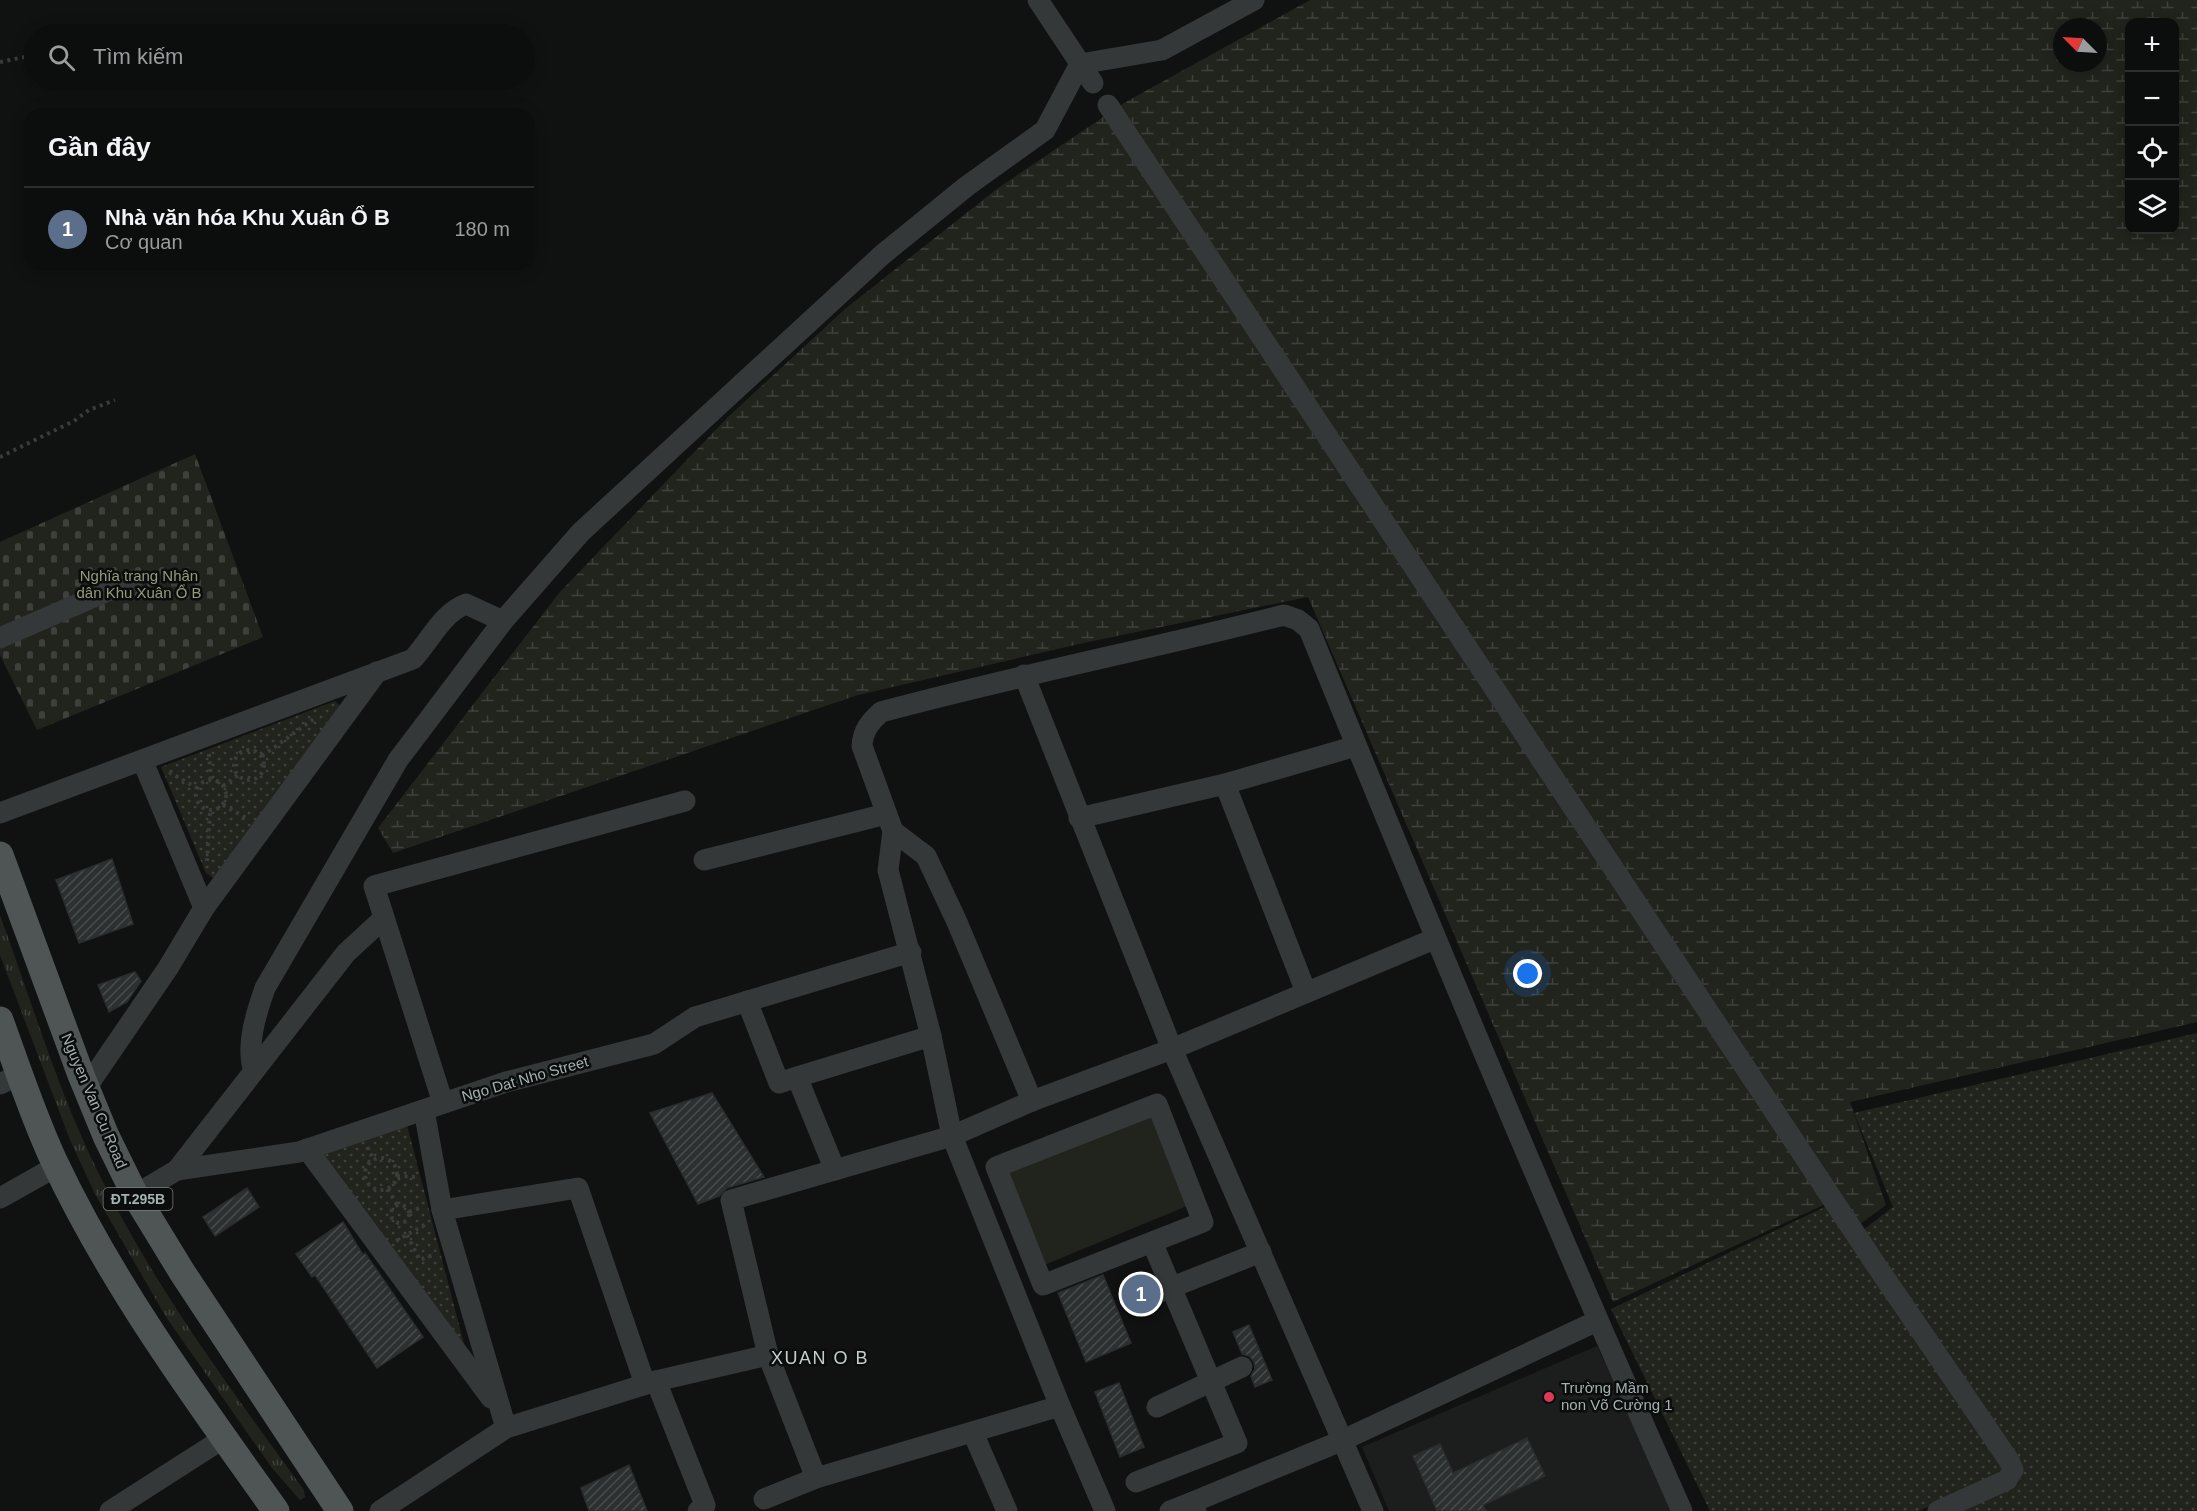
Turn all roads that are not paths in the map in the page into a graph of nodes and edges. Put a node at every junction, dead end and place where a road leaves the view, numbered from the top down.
1 (1038, 0) edge
2 (1254, 0) edge
3 (1080, 64) junction
4 (1093, 83) dead end
5 (1108, 105) dead end
6 (133, 580) dead end
7 (503, 621) junction
8 (0, 638) edge
9 (377, 671) junction
10 (1024, 675) junction
11 (1356, 746) junction
12 (151, 764) junction
13 (1225, 784) junction
14 (686, 801) dead end
15 (0, 813) edge
16 (1079, 818) junction
17 (890, 822) junction
18 (0, 855) edge
19 (704, 861) dead end
20 (204, 908) junction
21 (384, 918) junction
22 (1434, 939) junction
23 (911, 952) junction
24 (1306, 993) junction
25 (747, 1002) junction
26 (0, 1020) edge
27 (932, 1036) junction
28 (1172, 1049) junction
29 (254, 1071) junction
30 (797, 1077) junction
31 (10, 1079) edge
32 (86, 1088) junction
33 (1032, 1101) junction
34 (434, 1106) junction
35 (951, 1136) junction
36 (307, 1149) junction
37 (57, 1166) junction
38 (177, 1170) junction
39 (835, 1170) junction
40 (2, 1192) edge
41 (135, 1195) junction
42 (432, 1213) junction
43 (1152, 1242) junction
44 (1261, 1252) junction
45 (1172, 1287) junction
46 (1142, 1299) dead end
47 (1597, 1321) junction
48 (768, 1355) junction
49 (1242, 1367) dead end
50 (1211, 1382) junction
51 (650, 1383) junction
52 (1060, 1406) junction
53 (1157, 1407) dead end
54 (502, 1418) junction
55 (973, 1433) junction
56 (224, 1438) junction
57 (1341, 1441) junction
58 (816, 1478) junction
59 (1136, 1482) dead end
60 (764, 1499) dead end
61 (1195, 1506) edge
62 (110, 1511) edge
63 (276, 1511) edge
64 (340, 1511) edge
65 (380, 1511) edge
66 (698, 1511) edge
67 (1007, 1511) edge
68 (1105, 1511) edge
69 (1170, 1511) edge
70 (1373, 1511) edge
71 (1682, 1511) edge
72 (1938, 1511) edge

1 - 3 street
2 - 3 street
3 - 4 street
3 - 7 street
5 - 72 street
6 - 8 street
7 - 9 street
7 - 29 street
9 - 12 street
9 - 20 street
10 - 11 street
10 - 16 street
10 - 17 street
11 - 13 street
11 - 22 street
12 - 15 street
12 - 20 street
13 - 16 street
13 - 24 street
14 - 21 street
16 - 28 street
17 - 19 street
17 - 23 street
17 - 33 street
18 - 32 main road, Nguyen Van Cu Road / ĐT.295B
20 - 32 street
21 - 29 street
21 - 34 street
22 - 24 street
22 - 47 street
23 - 25 street, Ngo Dat Nho Street
23 - 27 street
24 - 28 street
25 - 30 street
25 - 34 street, Ngo Dat Nho Street
26 - 31 main road, ĐT.295B
27 - 30 street
27 - 35 street
28 - 33 street
28 - 44 street
29 - 38 street
30 - 39 street
31 - 37 main road, ĐT.295B
32 - 41 main road, Nguyen Van Cu Road / ĐT.295B
33 - 35 street
34 - 36 street, Ngo Dat Nho Street
34 - 42 street
35 - 39 street
35 - 52 street
36 - 38 street, Ngo Dat Nho Street
36 - 54 street
37 - 40 street
37 - 56 main road, ĐT.295B
38 - 41 street, Ngo Dat Nho Street
39 - 48 street
41 - 64 main road, Nguyen Van Cu Road / ĐT.295B
42 - 51 street
42 - 54 street
43 - 43 street
43 - 45 street
44 - 45 street
44 - 57 street
45 - 46 street
45 - 50 street
47 - 57 street
47 - 71 street
48 - 51 street
48 - 58 street
49 - 50 street
50 - 53 street
50 - 59 street
51 - 54 street
51 - 66 street
52 - 55 street
52 - 68 street
54 - 65 street
55 - 58 street
55 - 67 street
56 - 62 street
56 - 63 main road, ĐT.295B
57 - 61 street
57 - 70 street
58 - 60 street
61 - 69 street

